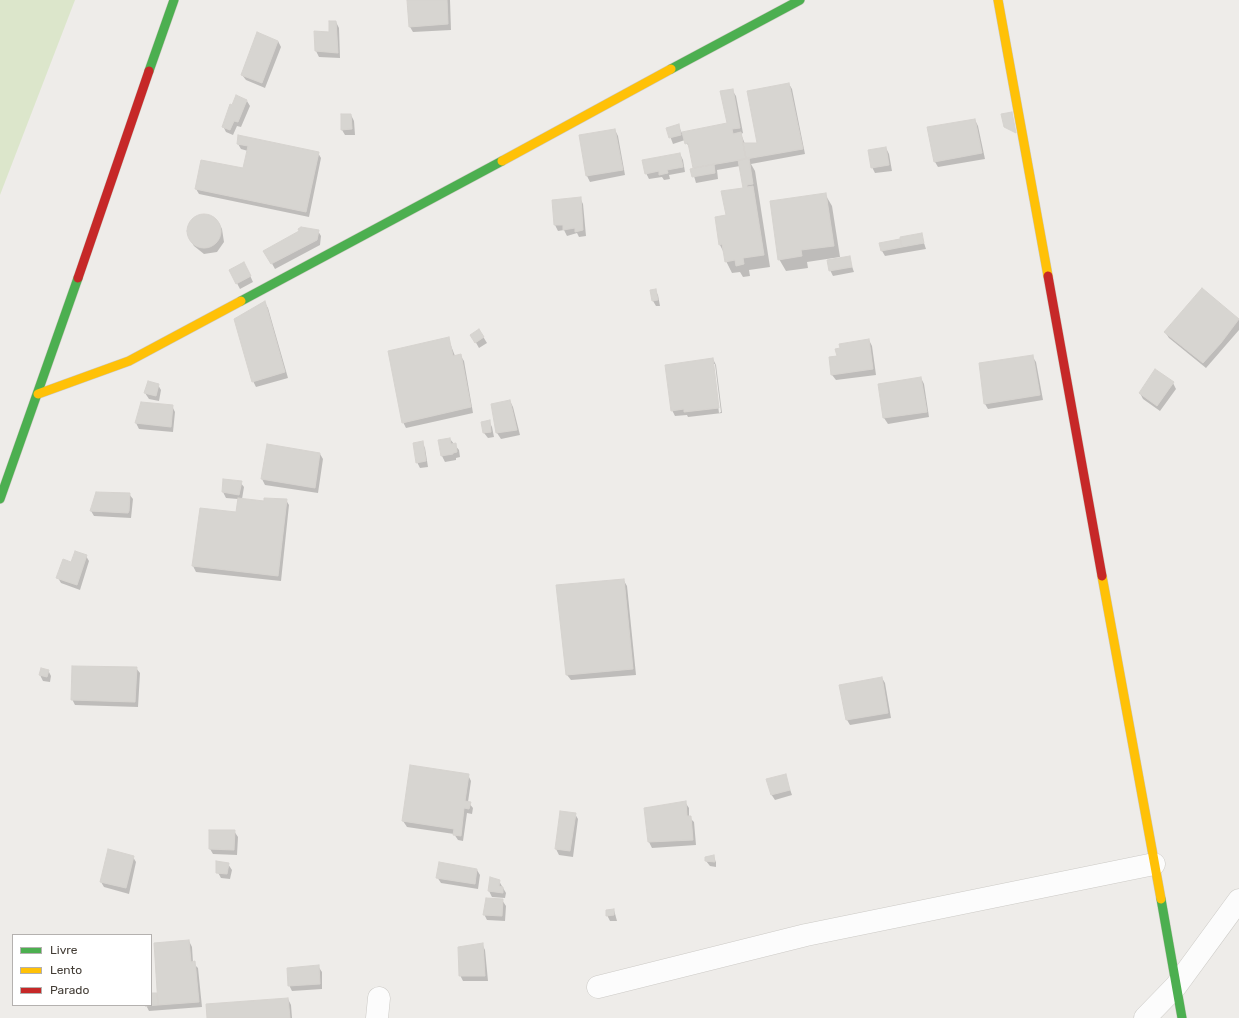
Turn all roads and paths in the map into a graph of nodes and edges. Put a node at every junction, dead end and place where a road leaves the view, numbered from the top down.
1 (174, 0) edge
2 (800, 0) edge
3 (998, 0) edge
4 (38, 394) junction
5 (0, 499) edge
6 (1154, 864) junction
7 (1239, 900) edge
8 (1176, 986) junction
9 (598, 987) dead end
10 (1145, 1018) edge
11 (1182, 1018) edge

1 - 4 street
2 - 4 street
3 - 6 street
4 - 5 street
6 - 8 street
6 - 9 street
7 - 8 street
8 - 10 street
8 - 11 street

